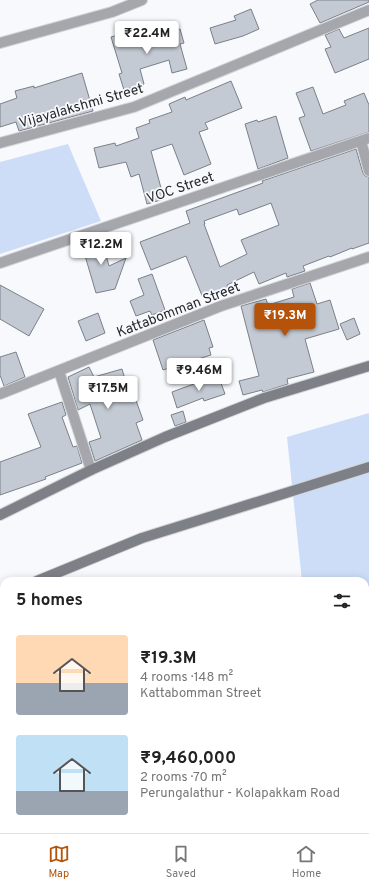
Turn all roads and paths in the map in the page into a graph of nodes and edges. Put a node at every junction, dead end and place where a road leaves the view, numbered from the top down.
1 (142, 0) edge
2 (369, 10) edge
3 (0, 43) edge
4 (365, 140) edge
5 (0, 143) edge
6 (369, 171) edge
7 (369, 257) edge
8 (0, 263) edge
9 (369, 366) edge
10 (59, 371) junction
11 (0, 394) edge
12 (369, 467) edge
13 (91, 470) junction
14 (0, 515) edge
15 (47, 577) edge

1 - 3 street
2 - 5 street, Vijayalakshmi Street
4 - 6 street
4 - 8 street, VOC Street
7 - 10 street, Kattabomman Street
9 - 13 main road
10 - 11 street, Kattabomman Street
10 - 13 street
12 - 15 main road
13 - 14 main road

